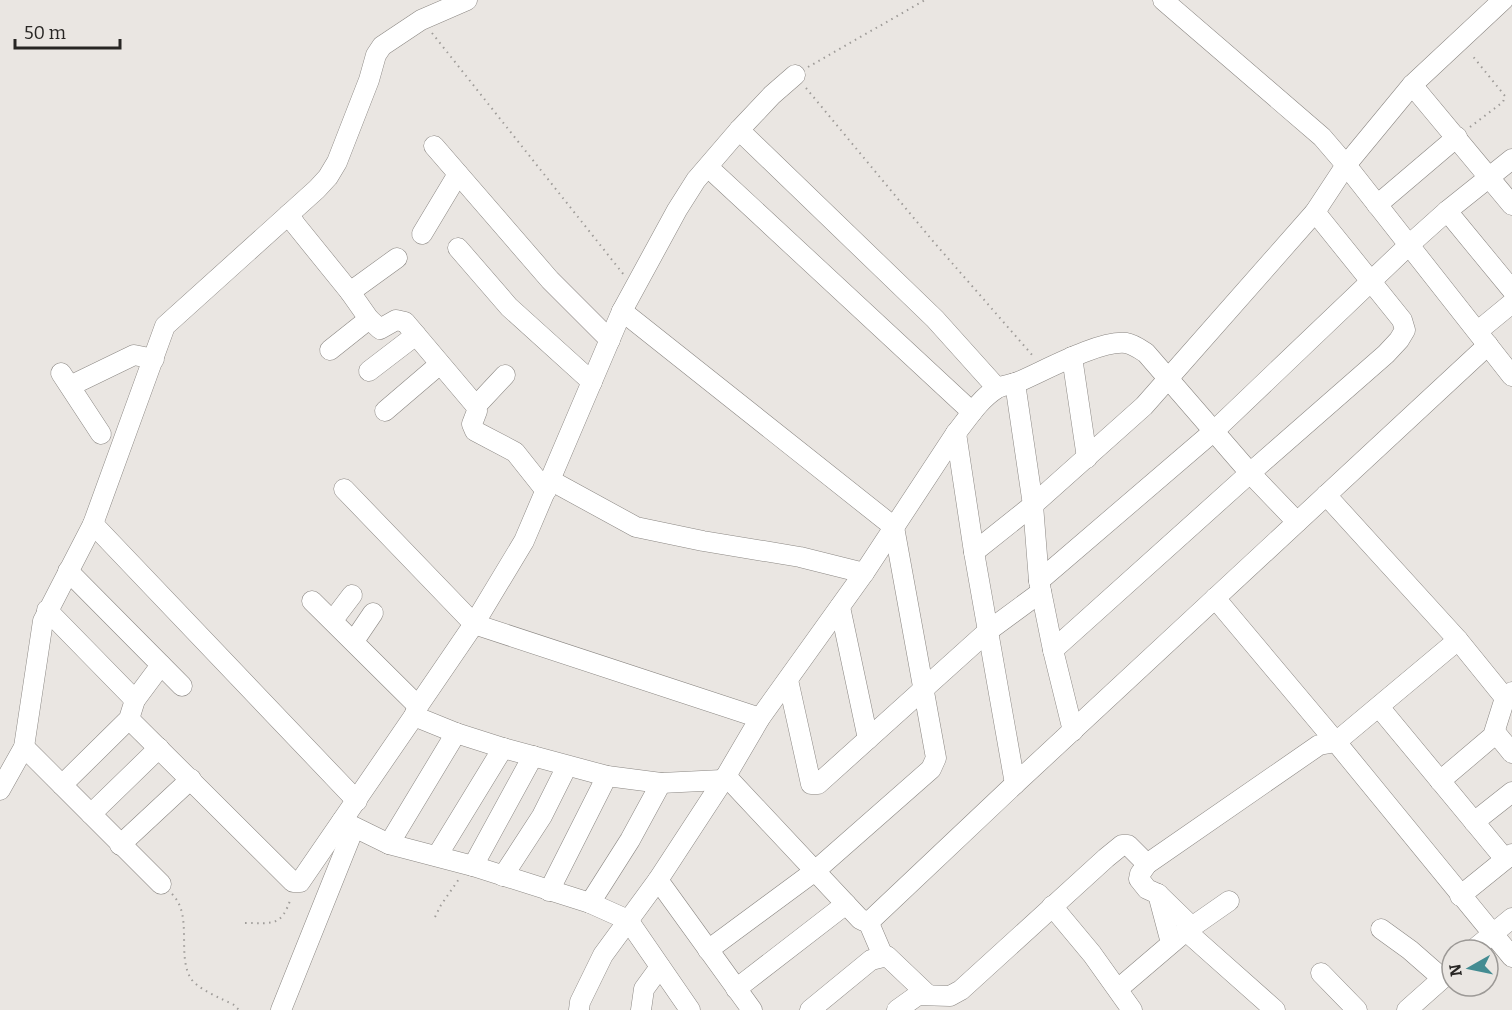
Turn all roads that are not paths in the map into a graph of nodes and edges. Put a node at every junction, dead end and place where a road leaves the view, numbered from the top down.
1 (467, 0) edge
2 (1162, 0) edge
3 (1503, 0) edge
4 (795, 75) road end
5 (1412, 85) junction
6 (740, 130) junction
7 (1457, 137) junction
8 (434, 146) dead end
9 (1512, 159) edge
10 (1346, 165) junction
11 (708, 167) junction
12 (458, 174) junction
13 (1490, 177) junction
14 (1377, 205) junction
15 (1512, 205) edge
16 (1447, 211) junction
17 (1315, 212) junction
18 (289, 214) junction
19 (423, 234) dead end
20 (1409, 245) junction
21 (458, 248) dead end
22 (397, 258) dead end
23 (1370, 280) junction
24 (1512, 290) edge
25 (350, 292) junction
26 (1512, 303) edge
27 (622, 311) junction
28 (369, 319) junction
29 (416, 335) junction
30 (1483, 338) junction
31 (610, 340) junction
32 (330, 350) dead end
33 (1072, 357) junction
34 (154, 359) junction
35 (440, 364) junction
36 (369, 371) dead end
37 (505, 375) dead end
38 (1512, 376) edge
39 (1170, 379) junction
40 (591, 382) junction
41 (1006, 385) junction
42 (476, 406) junction
43 (385, 411) dead end
44 (972, 412) junction
45 (1214, 431) junction
46 (956, 433) junction
47 (101, 434) dead end
48 (1087, 458) junction
49 (1250, 473) junction
50 (548, 485) junction
51 (344, 489) dead end
52 (1326, 495) junction
53 (1033, 505) junction
54 (1297, 522) junction
55 (93, 524) junction
56 (894, 527) junction
57 (974, 552) junction
58 (68, 571) junction
59 (864, 573) junction
60 (1040, 587) junction
61 (352, 595) dead end
62 (1215, 598) junction
63 (312, 602) dead end
64 (840, 607) junction
65 (47, 610) junction
66 (373, 614) dead end
67 (333, 620) junction
68 (474, 624) junction
69 (988, 631) junction
70 (1458, 640) junction
71 (354, 641) junction
72 (1053, 650) junction
73 (162, 665) junction
74 (788, 680) junction
75 (182, 686) dead end
76 (924, 689) junction
77 (1508, 695) edge
78 (1379, 707) junction
79 (132, 709) junction
80 (416, 711) junction
81 (760, 718) junction
82 (1073, 730) junction
83 (1495, 732) junction
84 (456, 733) junction
85 (868, 739) junction
86 (1336, 742) junction
87 (24, 747) junction
88 (159, 748) junction
89 (503, 748) junction
90 (1512, 753) edge
91 (533, 756) junction
92 (567, 766) junction
93 (607, 776) junction
94 (724, 778) junction
95 (191, 779) junction
96 (1440, 781) junction
97 (661, 783) junction
98 (1015, 784) junction
99 (62, 785) junction
100 (0, 790) edge
101 (1512, 792) edge
102 (357, 801) junction
103 (91, 814) junction
104 (1474, 822) junction
105 (348, 824) junction
106 (389, 844) junction
107 (120, 845) junction
108 (437, 856) junction
109 (1509, 857) edge
110 (1147, 864) junction
111 (472, 866) junction
112 (815, 871) junction
113 (503, 876) junction
114 (658, 880) junction
115 (161, 884) road end
116 (549, 891) junction
117 (1158, 894) junction
118 (1460, 896) junction
119 (1229, 901) dead end
120 (590, 903) junction
121 (846, 904) junction
122 (1052, 906) junction
123 (1512, 918) edge
124 (628, 920) junction
125 (868, 921) junction
126 (1381, 929) dead end
127 (1183, 934) junction
128 (1491, 934) junction
129 (1486, 938) edge
130 (708, 950) junction
131 (883, 957) junction
132 (1512, 957) edge
133 (660, 967) junction
134 (1440, 969) edge
135 (1321, 973) dead end
136 (1440, 980) edge
137 (736, 989) junction
138 (1118, 989) junction
139 (927, 994) junction
140 (281, 1010) edge
141 (579, 1010) edge
142 (641, 1010) edge
143 (690, 1010) edge
144 (752, 1010) edge
145 (810, 1010) edge
146 (897, 1010) edge
147 (1132, 1010) edge
148 (1275, 1010) edge
149 (1357, 1010) edge
150 (1407, 1010) edge

1 - 18 street
2 - 10 street
3 - 5 street
4 - 6 street
5 - 7 street
5 - 10 street
6 - 11 street
6 - 41 street
7 - 13 street
7 - 14 street
8 - 12 street
9 - 13 street
10 - 14 street
10 - 17 street
11 - 27 street
11 - 44 street
12 - 19 street
12 - 31 street
13 - 15 street
13 - 16 street
14 - 20 street
16 - 20 street
16 - 24 street
17 - 23 street
17 - 39 street
18 - 25 street
18 - 34 street
20 - 23 street
20 - 30 street
21 - 40 street
22 - 25 street
23 - 45 street
23 - 49 street
25 - 28 street
26 - 30 street
27 - 31 street
27 - 56 street
28 - 29 street
28 - 32 street
29 - 35 street
29 - 36 street
30 - 38 street
30 - 52 street
31 - 40 street
33 - 39 street
33 - 41 street
33 - 48 street
34 - 47 street
34 - 55 street
35 - 42 street
35 - 43 street
37 - 42 street
39 - 45 street
39 - 48 street
40 - 50 street
41 - 44 street
41 - 53 street
42 - 50 street
44 - 46 street
45 - 49 street
45 - 60 street
46 - 56 street
46 - 57 street
48 - 53 street
49 - 54 street
49 - 72 street
50 - 59 street
50 - 68 street
51 - 68 street
52 - 54 street
52 - 70 street
53 - 57 street
53 - 60 street
54 - 62 street
55 - 58 street
55 - 102 street
56 - 59 street
56 - 76 street
57 - 69 street
58 - 65 street
58 - 73 street
59 - 64 street
60 - 69 street
60 - 72 street
61 - 67 street
62 - 82 street
62 - 86 street
63 - 67 street
64 - 74 street
64 - 85 street
65 - 79 street
65 - 87 street
66 - 71 street
67 - 71 street
68 - 80 street
68 - 81 street
69 - 76 street
69 - 98 street
70 - 77 street
70 - 78 street
71 - 80 street
72 - 82 street
73 - 75 street
73 - 79 street
74 - 81 street
74 - 85 street
76 - 85 street
76 - 112 street
77 - 83 street
78 - 86 street
78 - 96 street
79 - 88 street
79 - 99 street
80 - 84 street
80 - 102 street
81 - 94 street
82 - 98 street
83 - 90 street
83 - 96 street
84 - 89 street
84 - 106 street
86 - 110 street
86 - 118 street
87 - 99 street
87 - 100 street
88 - 95 street
88 - 103 street
89 - 91 street
89 - 108 street
91 - 92 street
91 - 111 street
92 - 93 street
92 - 113 street
93 - 97 street
93 - 116 street
94 - 97 street
94 - 112 street
94 - 114 street
95 - 105 street
95 - 107 street
96 - 104 street
97 - 120 street
98 - 125 street
99 - 103 street
101 - 104 street
102 - 105 street
103 - 107 street
104 - 109 street
105 - 106 street
105 - 140 street
106 - 108 street
107 - 115 street
108 - 111 street
109 - 118 street
110 - 117 street
110 - 122 street
111 - 113 street
112 - 121 street
112 - 130 street
113 - 116 street
114 - 124 street
114 - 130 street
116 - 120 street
117 - 127 street
117 - 127 street
118 - 128 street
119 - 127 street
120 - 124 street
121 - 125 street
121 - 137 street
122 - 138 street
122 - 139 street
123 - 128 street
124 - 133 street
124 - 141 street
125 - 131 street
126 - 134 street
127 - 138 street
127 - 148 street
128 - 129 street
128 - 132 street
130 - 137 street
131 - 139 street
131 - 145 street
133 - 142 street
133 - 143 street
135 - 149 street
136 - 150 street
137 - 144 street
138 - 147 street
139 - 146 street

